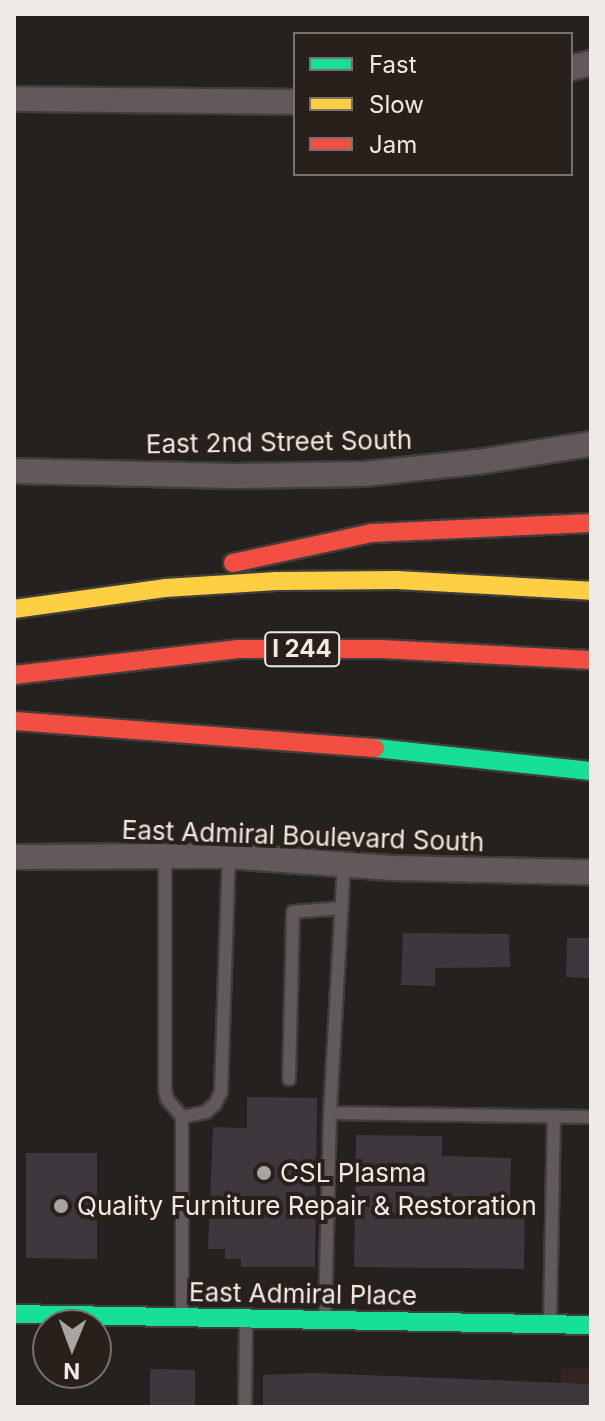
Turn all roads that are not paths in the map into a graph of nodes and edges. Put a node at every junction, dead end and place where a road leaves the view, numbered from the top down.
1 (14, 99) edge
2 (293, 102) edge
3 (591, 444) edge
4 (14, 471) edge
5 (591, 523) edge
6 (591, 591) edge
7 (46, 603) junction
8 (14, 609) edge
9 (591, 660) edge
10 (14, 675) edge
11 (14, 721) edge
12 (591, 771) edge
13 (165, 856) junction
14 (229, 856) junction
15 (14, 857) edge
16 (344, 865) junction
17 (591, 872) edge
18 (342, 908) junction
19 (289, 1079) dead end
20 (330, 1113) junction
21 (554, 1116) junction
22 (182, 1117) junction
23 (591, 1117) edge
24 (14, 1314) edge
25 (182, 1317) junction
26 (246, 1318) junction
27 (325, 1321) junction
28 (550, 1324) junction
29 (591, 1325) edge
30 (245, 1407) edge

1 - 2 street
3 - 4 street, East 2nd Street South
5 - 7 main road
6 - 7 main road
7 - 8 main road
9 - 10 main road, I 244
11 - 12 main road
13 - 14 street, East Admiral Boulevard South
13 - 15 street, East Admiral Boulevard South
13 - 22 lane
14 - 16 street, East Admiral Boulevard South
14 - 22 lane
16 - 17 street, East Admiral Boulevard South
16 - 18 lane
18 - 19 lane
18 - 20 lane
20 - 21 lane
20 - 27 lane
21 - 23 lane
21 - 28 lane
22 - 25 lane
24 - 25 main road, East Admiral Place
25 - 26 main road, East Admiral Place
26 - 27 main road, East Admiral Place
26 - 30 lane
27 - 28 main road, East Admiral Place
28 - 29 main road, East Admiral Place

